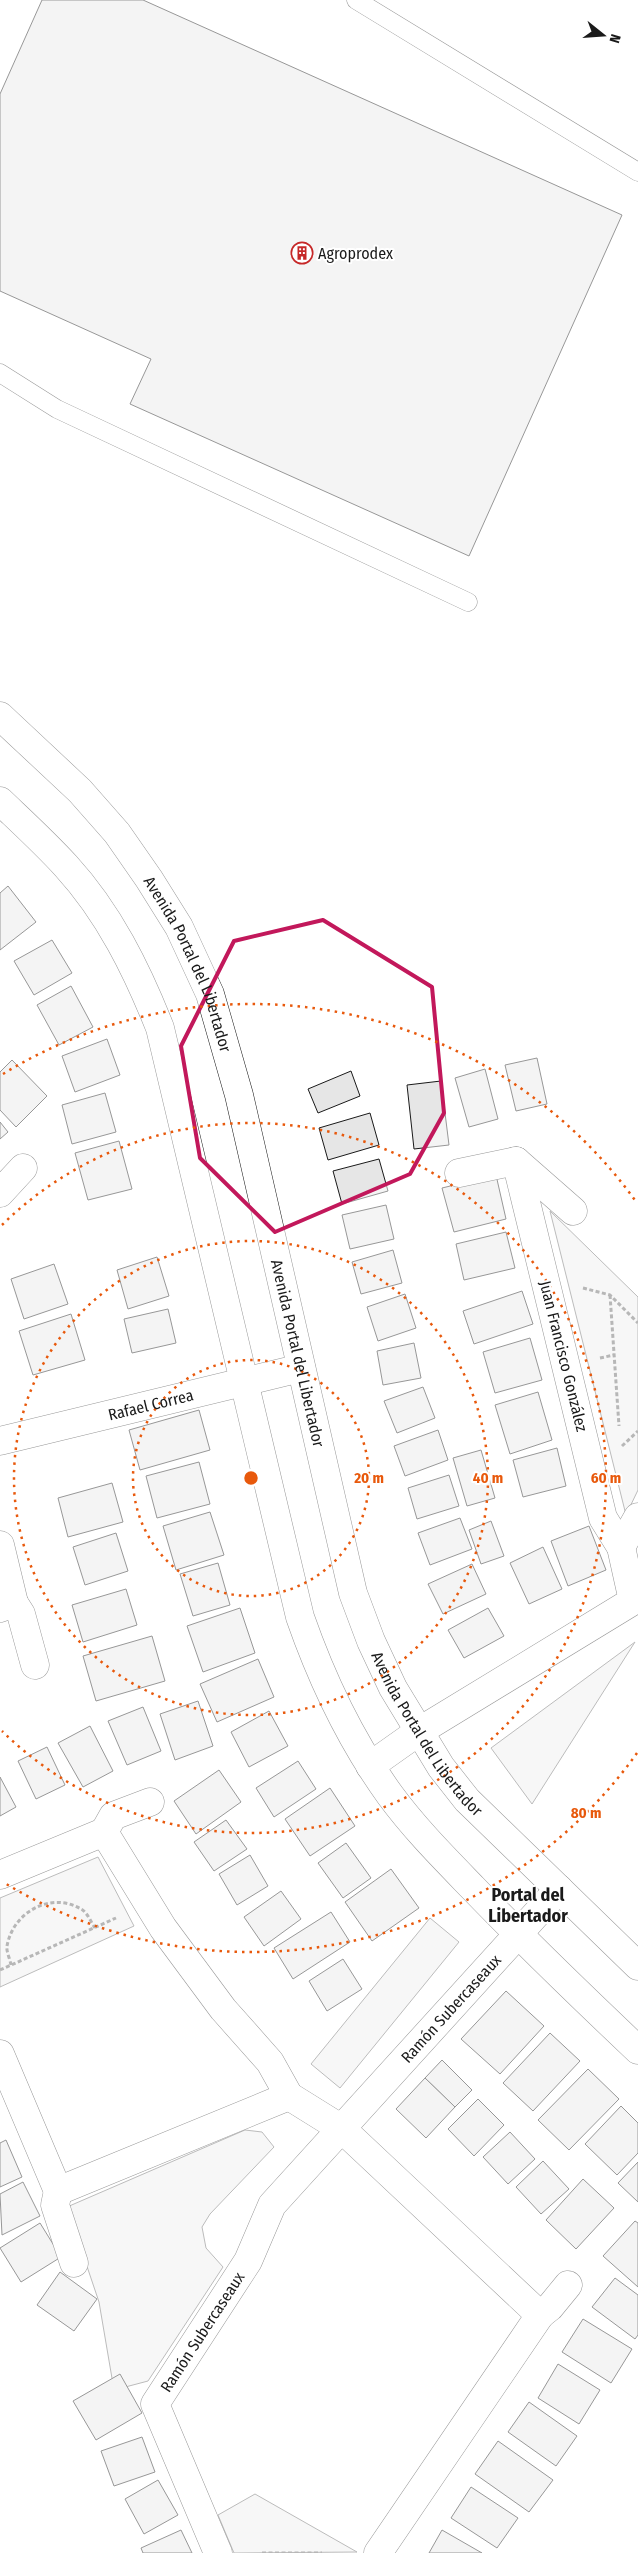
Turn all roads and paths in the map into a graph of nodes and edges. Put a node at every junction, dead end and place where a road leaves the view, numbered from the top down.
1 (356, 0) edge
2 (638, 172) edge
3 (0, 373) edge
4 (468, 602) dead end
5 (0, 716) edge
6 (0, 801) edge
7 (516, 1161) junction
8 (23, 1168) dead end
9 (460, 1173) dead end
10 (0, 1193) edge
11 (573, 1211) dead end
12 (549, 1294) junction
13 (610, 1294) junction
14 (638, 1323) edge
15 (301, 1368) junction
16 (244, 1382) junction
17 (619, 1429) dead end
18 (638, 1431) edge
19 (620, 1438) dead end
20 (0, 1441) edge
21 (620, 1447) junction
22 (620, 1452) dead end
23 (638, 1517) edge
24 (0, 1545) edge
25 (621, 1547) junction
26 (636, 1601) edge
27 (7, 1606) edge
28 (35, 1665) dead end
29 (418, 1732) junction
30 (370, 1766) junction
31 (150, 1802) dead end
32 (104, 1832) junction
33 (0, 1875) edge
34 (559, 1889) junction
35 (149, 1904) junction
36 (95, 1928) junction
37 (519, 1936) junction
38 (11, 1965) junction
39 (638, 1966) edge
40 (0, 1970) edge
41 (638, 2050) edge
42 (0, 2054) edge
43 (289, 2096) junction
44 (342, 2129) junction
45 (58, 2191) junction
46 (74, 2263) dead end
47 (568, 2285) dead end
48 (540, 2315) junction
49 (218, 2553) edge
50 (262, 2553) edge
51 (322, 2553) edge
52 (378, 2553) edge

1 - 2 lane
3 - 4 lane
5 - 15 street, Avenida Portal del Libertador
6 - 16 street
7 - 9 street
7 - 11 street
7 - 12 street, Juan Francisco González
8 - 10 street
12 - 13 path
12 - 25 street, Juan Francisco González
13 - 14 path
13 - 17 path
15 - 16 street, Rafael Correa
15 - 29 street, Avenida Portal del Libertador
16 - 20 street, Rafael Correa
16 - 30 street
18 - 21 path
19 - 21 path
21 - 22 path
23 - 25 street
24 - 27 street
25 - 26 street, Juan Francisco González
26 - 29 street, Juan Francisco González
27 - 28 street
29 - 30 street, Juan Francisco González
29 - 34 street, Avenida Portal del Libertador
30 - 37 street
31 - 32 street
32 - 33 street
32 - 35 street
34 - 37 street, Ramón Subercaseaux
34 - 39 street, Avenida Portal del Libertador
35 - 36 path
35 - 43 street
36 - 38 path
36 - 38 path
37 - 41 street
37 - 44 street, Ramón Subercaseaux
38 - 40 path
42 - 45 street
43 - 44 street
43 - 45 street
44 - 48 street
44 - 49 street, Ramón Subercaseaux
45 - 46 street
47 - 48 street
48 - 52 street
50 - 51 path

